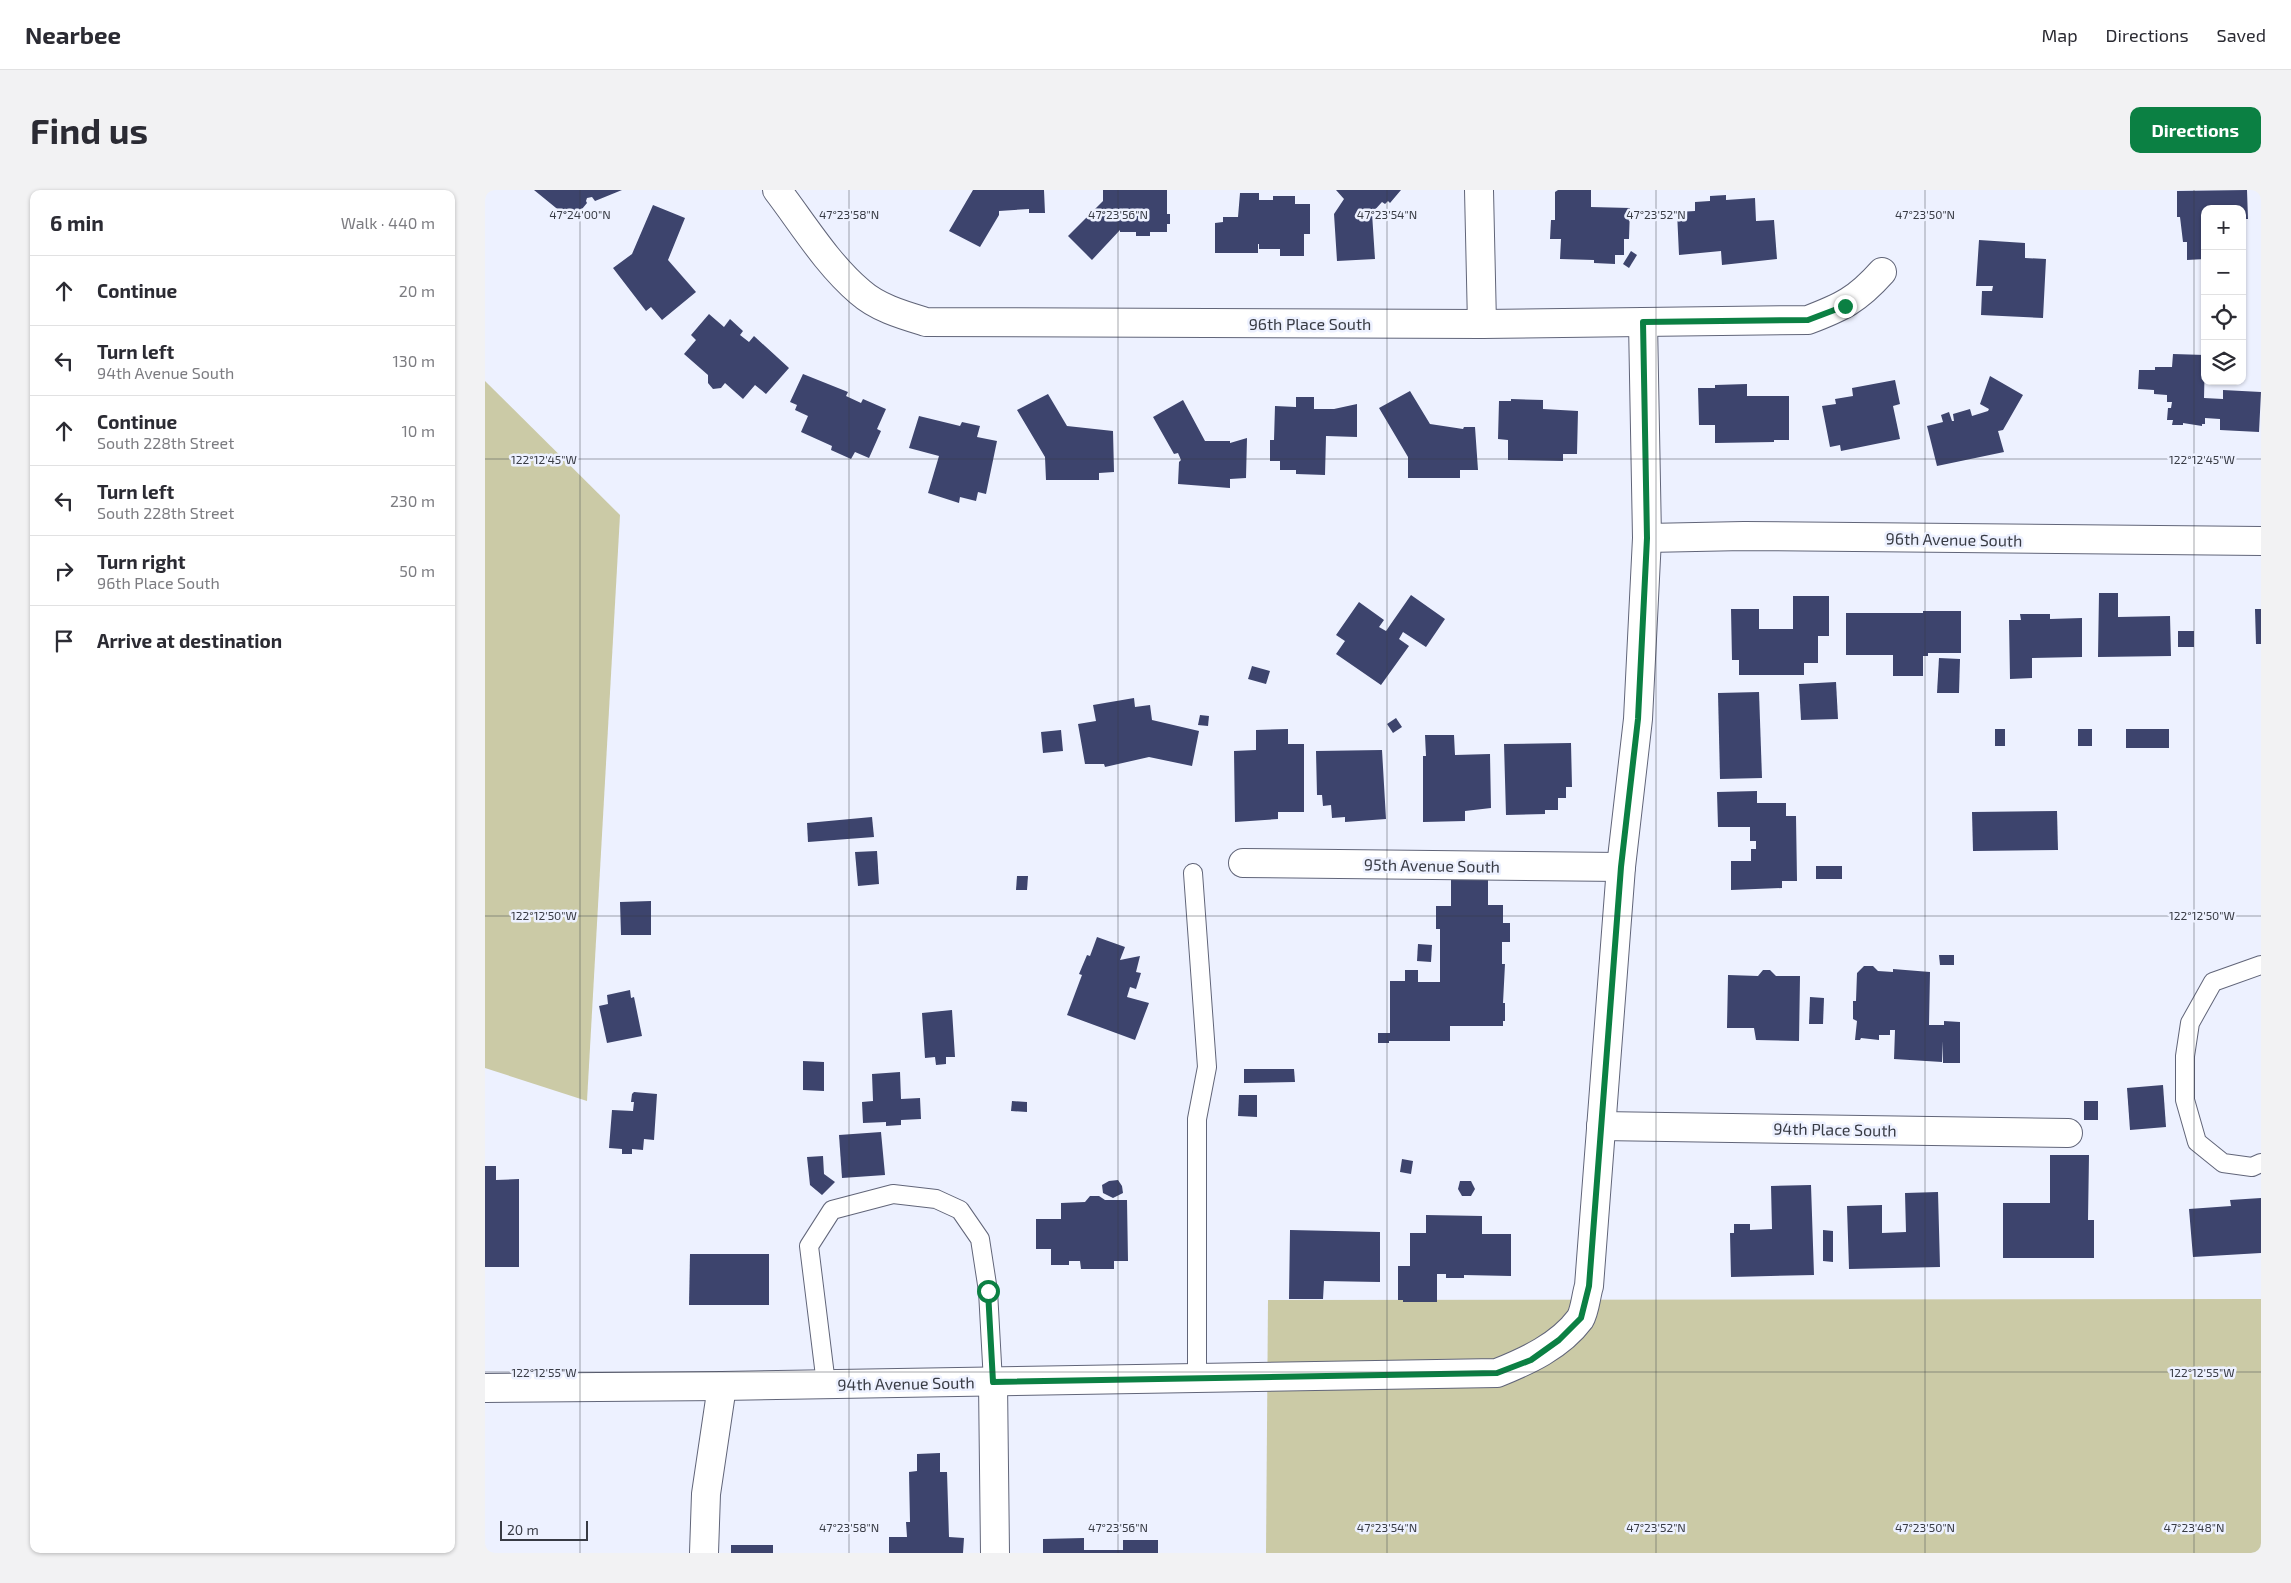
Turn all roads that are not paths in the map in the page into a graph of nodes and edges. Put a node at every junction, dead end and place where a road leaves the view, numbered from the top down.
1 (777, 190) edge
2 (1479, 190) edge
3 (1882, 272) dead end
4 (1643, 322) junction
5 (1482, 324) junction
6 (1647, 538) junction
7 (2261, 541) edge
8 (1243, 863) dead end
9 (1621, 867) junction
10 (1193, 872) dead end
11 (2261, 965) edge
12 (1601, 1126) junction
13 (2068, 1132) dead end
14 (2261, 1163) edge
15 (1197, 1378) junction
16 (993, 1382) junction
17 (826, 1384) junction
18 (722, 1386) junction
19 (485, 1388) edge
20 (704, 1553) edge
21 (995, 1553) edge

1 - 5 street, 96th Place South
2 - 5 street
3 - 4 street, 96th Place South
4 - 5 street, 96th Place South
4 - 6 street, 94th Avenue South
6 - 7 street, 96th Avenue South
6 - 9 street, 94th Avenue South
8 - 9 street, 95th Avenue South
9 - 12 street, 94th Avenue South
10 - 15 lane
11 - 14 lane
12 - 13 street, 94th Place South
12 - 15 street, 94th Avenue South
15 - 16 street, 94th Avenue South
16 - 17 street, 94th Avenue South
16 - 17 lane
16 - 21 street
17 - 18 street, 94th Avenue South
18 - 19 street, 94th Avenue South
18 - 20 street

